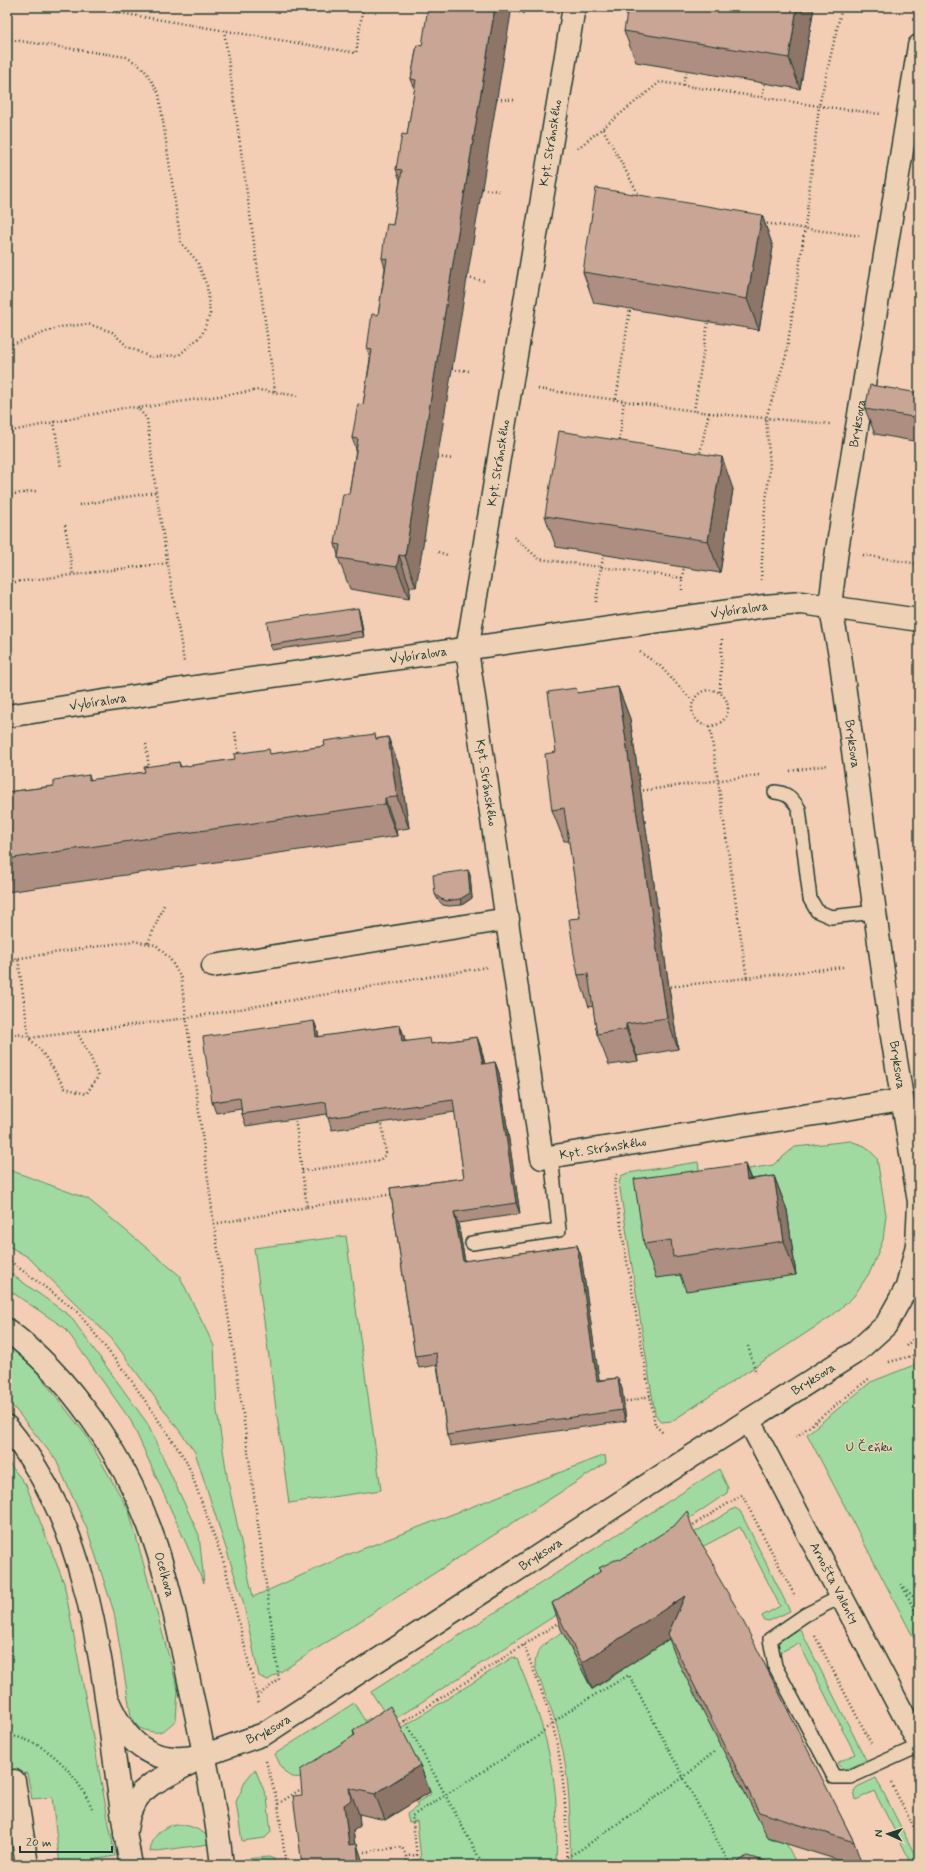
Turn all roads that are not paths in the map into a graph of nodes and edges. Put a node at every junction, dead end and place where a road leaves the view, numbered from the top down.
1 (574, 7) edge
2 (919, 46) edge
3 (830, 606) junction
4 (919, 620) edge
5 (467, 650) junction
6 (7, 716) edge
7 (775, 792) dead end
8 (875, 912) junction
9 (508, 918) junction
10 (213, 966) dead end
11 (902, 1100) junction
12 (551, 1156) junction
13 (472, 1243) dead end
14 (7, 1330) edge
15 (749, 1421) junction
16 (7, 1427) edge
17 (842, 1596) junction
18 (102, 1676) junction
19 (919, 1745) edge
20 (205, 1754) junction
21 (14, 1781) dead end
22 (125, 1837) junction
23 (27, 1865) edge
24 (131, 1865) edge
25 (222, 1865) edge

1 - 5 street, Kpt. Stránského
2 - 3 street, Bryksova
3 - 4 street, Vybíralova
3 - 5 street, Vybíralova
3 - 8 street, Bryksova
5 - 6 street, Vybíralova
5 - 9 street, Kpt. Stránského
7 - 8 lane
8 - 11 street, Bryksova
9 - 10 street
9 - 12 street, Kpt. Stránského
11 - 12 street, Kpt. Stránského
11 - 15 street, Bryksova
12 - 13 lane
14 - 20 street, Ocelkova
15 - 17 street, Arnošta Valenty
15 - 20 street, Bryksova
16 - 18 street
17 - 19 street, Arnošta Valenty
17 - 19 lane
18 - 20 street
18 - 22 street
20 - 22 street, Bryksova
20 - 25 street, Ocelkova
21 - 23 street
22 - 24 street

